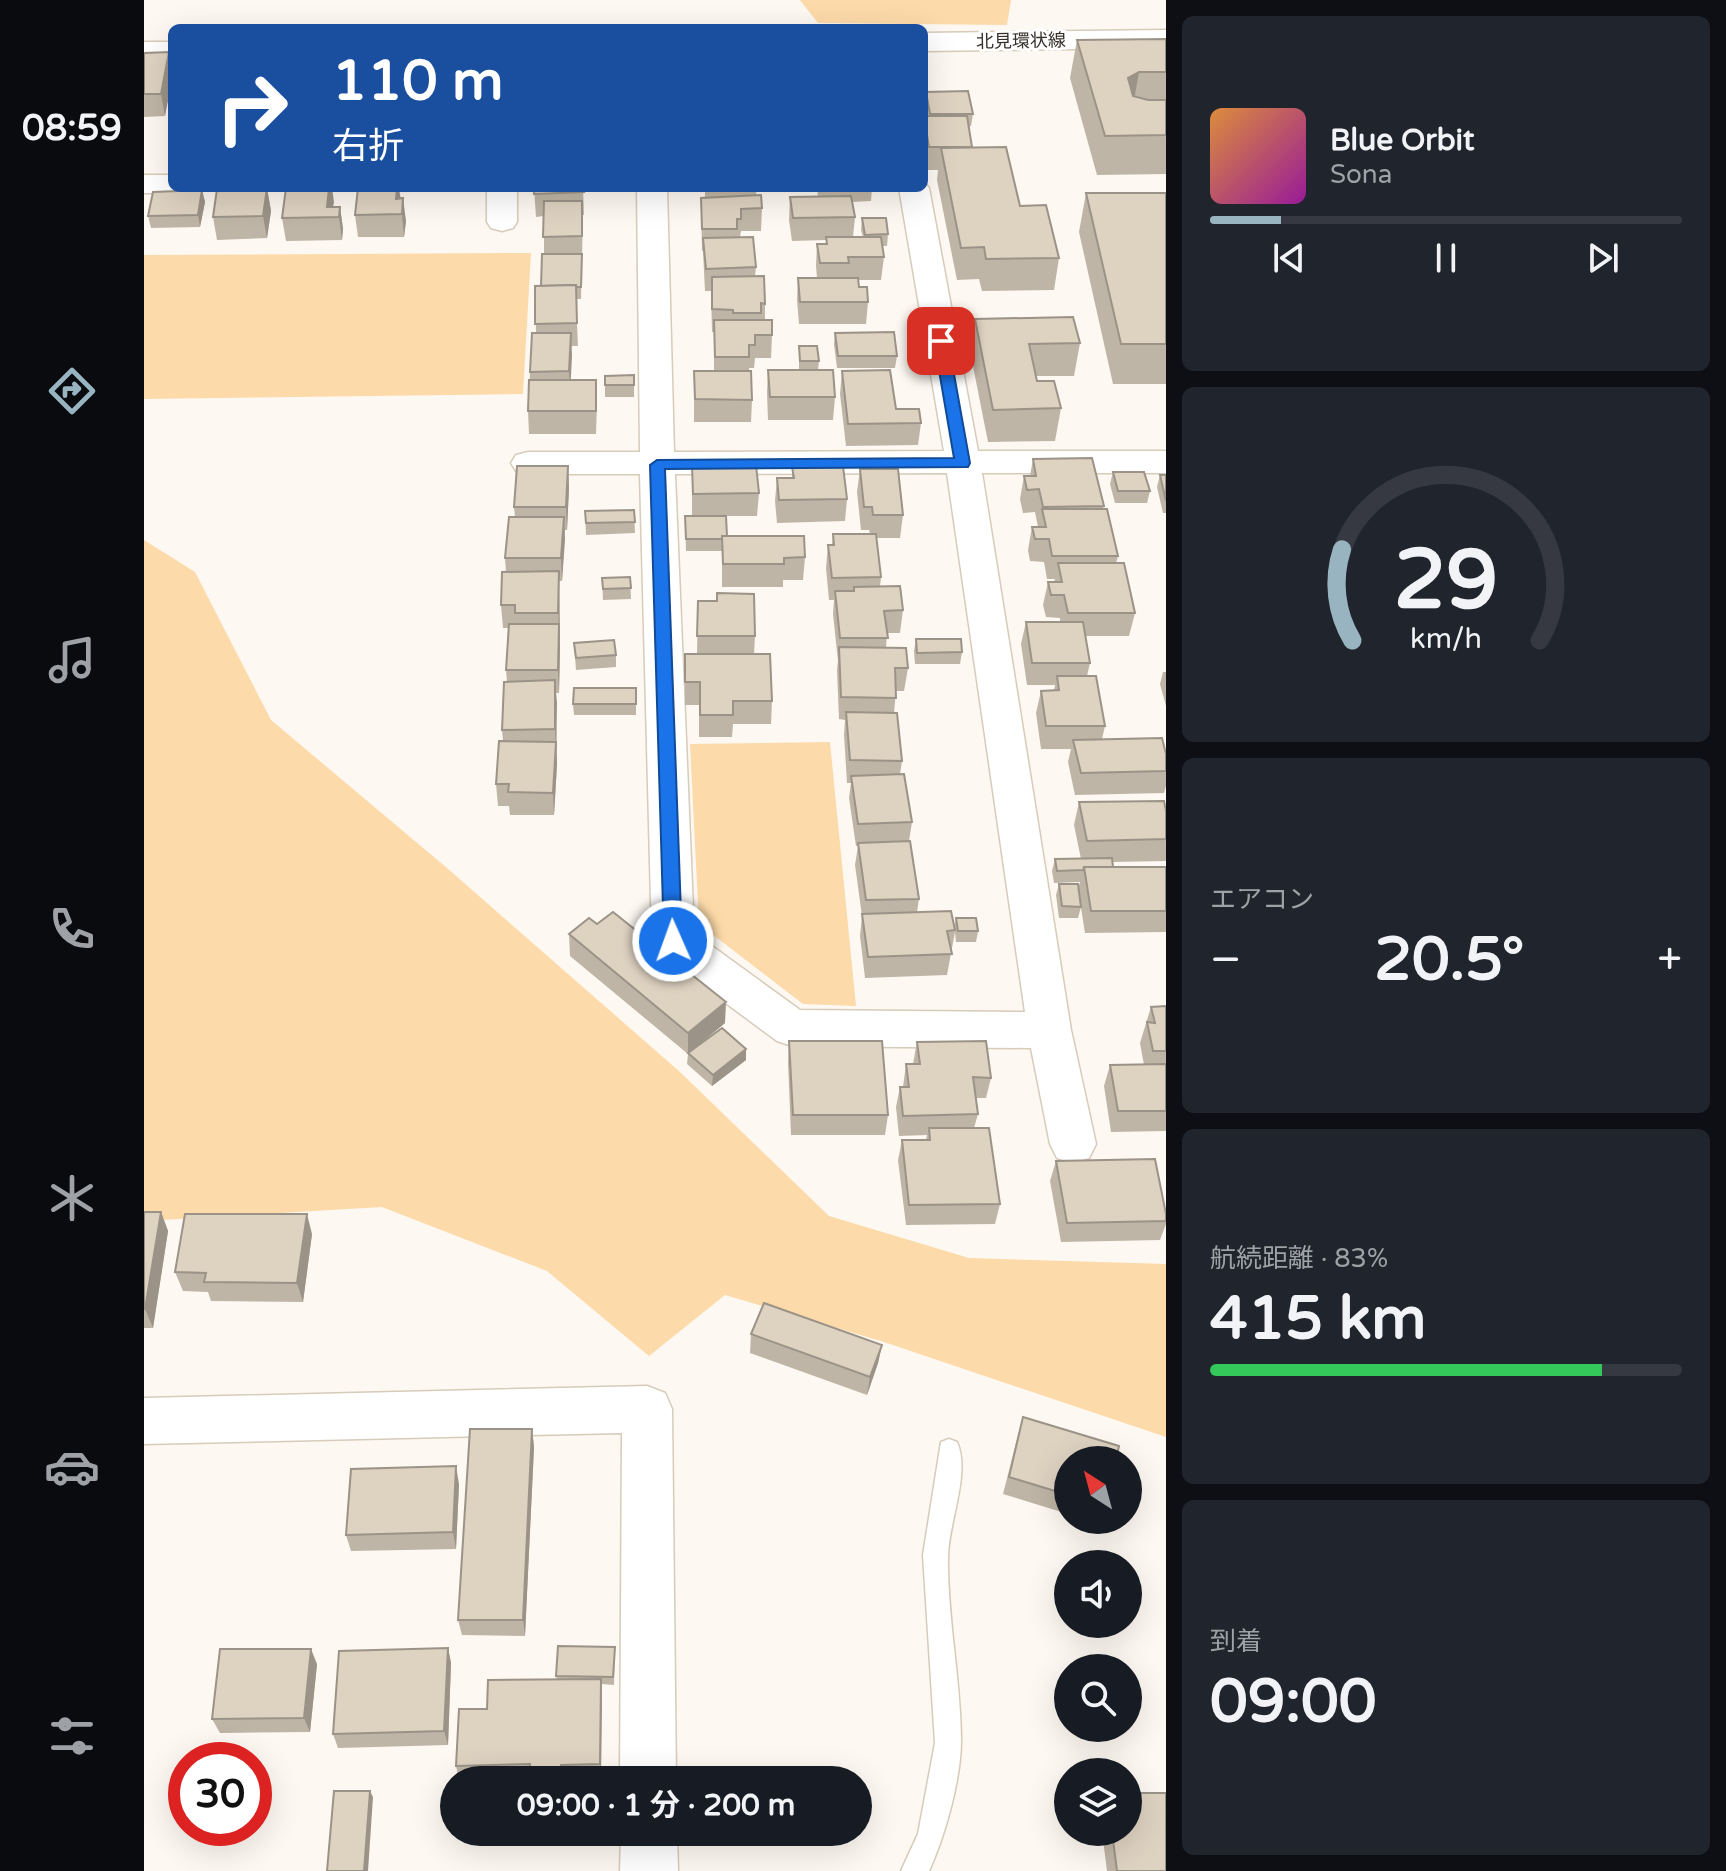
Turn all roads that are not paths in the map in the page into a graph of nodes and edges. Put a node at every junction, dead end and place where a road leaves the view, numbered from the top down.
1 (1166, 39) edge
2 (928, 42) edge
3 (144, 51) edge
4 (168, 51) edge
5 (144, 184) edge
6 (168, 184) edge
7 (502, 192) edge
8 (652, 192) edge
9 (915, 192) edge
10 (502, 222) dead end
11 (1166, 462) edge
12 (528, 463) edge
13 (963, 463) junction
14 (657, 465) junction
15 (1049, 1030) junction
16 (1073, 1144) dead end
17 (144, 1421) edge
18 (949, 1450) dead end
19 (648, 1766) edge
20 (649, 1846) edge
21 (649, 1871) edge
22 (915, 1871) edge

1 - 2 main road, 北見環状線
3 - 4 main road
5 - 6 street
7 - 10 street
8 - 14 street
9 - 13 street
11 - 13 street
12 - 14 street
13 - 14 street
13 - 15 street
14 - 15 street
15 - 16 street
17 - 19 street
18 - 22 lane
20 - 21 street

